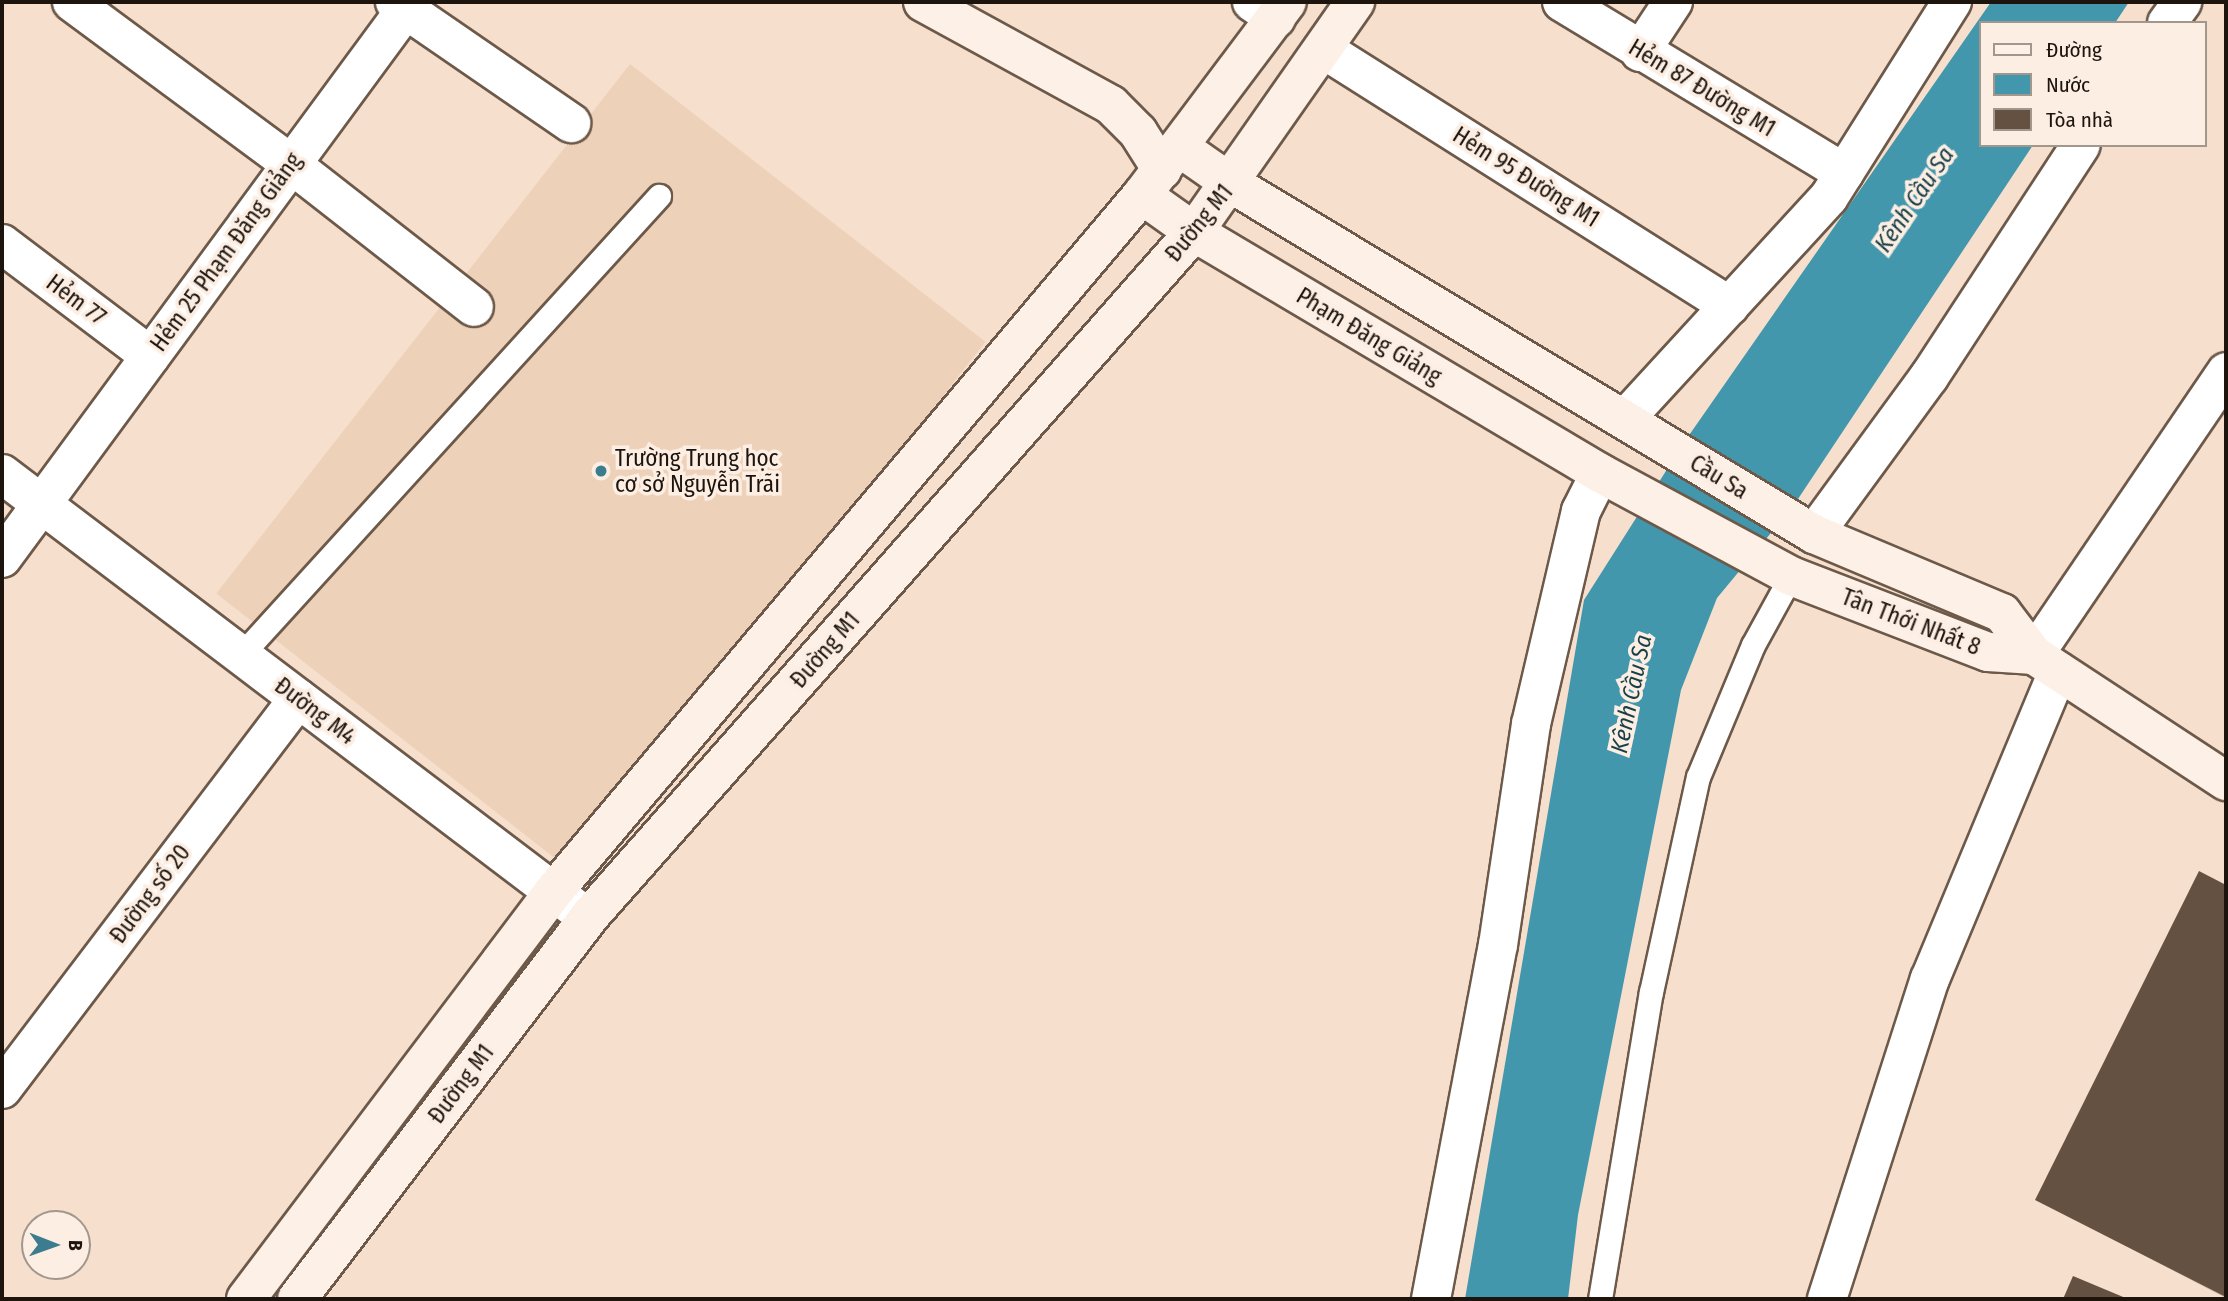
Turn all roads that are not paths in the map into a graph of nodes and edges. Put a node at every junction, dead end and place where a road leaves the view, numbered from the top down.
1 (72, 2) edge
2 (923, 2) edge
3 (1355, 2) edge
4 (1562, 2) edge
5 (1673, 2) edge
6 (1952, 2) edge
7 (2182, 2) edge
8 (404, 4) edge
9 (1272, 7) edge
10 (2168, 21) edge
11 (1323, 49) junction
12 (1640, 52) junction
13 (571, 123) dead end
14 (2080, 147) edge
15 (290, 164) junction
16 (1161, 171) junction
17 (1844, 173) junction
18 (1232, 184) junction
19 (659, 196) dead end
20 (1194, 232) junction
21 (2, 244) edge
22 (1730, 306) junction
23 (474, 307) dead end
24 (150, 356) junction
25 (2226, 372) edge
26 (1625, 419) junction
27 (1600, 473) junction
28 (2, 474) edge
29 (41, 504) junction
30 (1814, 534) junction
31 (2, 558) edge
32 (1791, 576) junction
33 (241, 655) junction
34 (2046, 663) junction
35 (299, 699) junction
36 (2226, 781) edge
37 (554, 891) junction
38 (588, 918) junction
39 (2, 1089) edge
40 (246, 1299) edge
41 (297, 1299) edge
42 (1431, 1299) edge
43 (1600, 1299) edge
44 (1827, 1299) edge

1 - 15 street
2 - 16 street, Phạm Đăng Giảng
3 - 11 street, Đường M1
4 - 12 street, Hẻm 87 Đường M1
5 - 12 street
6 - 17 street
7 - 10 street
8 - 13 street
8 - 15 street, Hẻm 25 Phạm Đăng Giảng
9 - 16 street, Đường M1
11 - 18 street, Đường M1
11 - 22 street, Hẻm 95 Đường M1
12 - 17 street, Hẻm 87 Đường M1
14 - 30 street
15 - 23 street
15 - 24 street, Hẻm 25 Phạm Đăng Giảng
16 - 18 street, Phạm Đăng Giảng
16 - 20 street, Phạm Đăng Giảng
16 - 37 street, Đường M1
17 - 22 street
18 - 20 street, Đường M1
18 - 26 street, Phạm Đăng Giảng
19 - 33 lane
20 - 27 street, Phạm Đăng Giảng
20 - 38 street, Đường M1
21 - 24 street, Hẻm 77
22 - 26 street
24 - 29 street, Hẻm 25 Phạm Đăng Giảng
25 - 34 street
26 - 30 street, Cầu Sa
27 - 32 street
27 - 42 street
28 - 29 street, Đường M4
29 - 31 street, Hẻm 25 Phạm Đăng Giảng
29 - 33 street, Đường M4
30 - 34 street, Tân Thới Nhất 8
32 - 34 street, Tân Thới Nhất 8
32 - 43 lane
33 - 35 street, Đường M4
34 - 36 street, Tân Thới Nhất 8
34 - 44 street
35 - 37 street, Đường M4
35 - 39 street, Đường số 20
37 - 38 street, Đường M4
37 - 40 street, Đường M1
38 - 41 street, Đường M1

